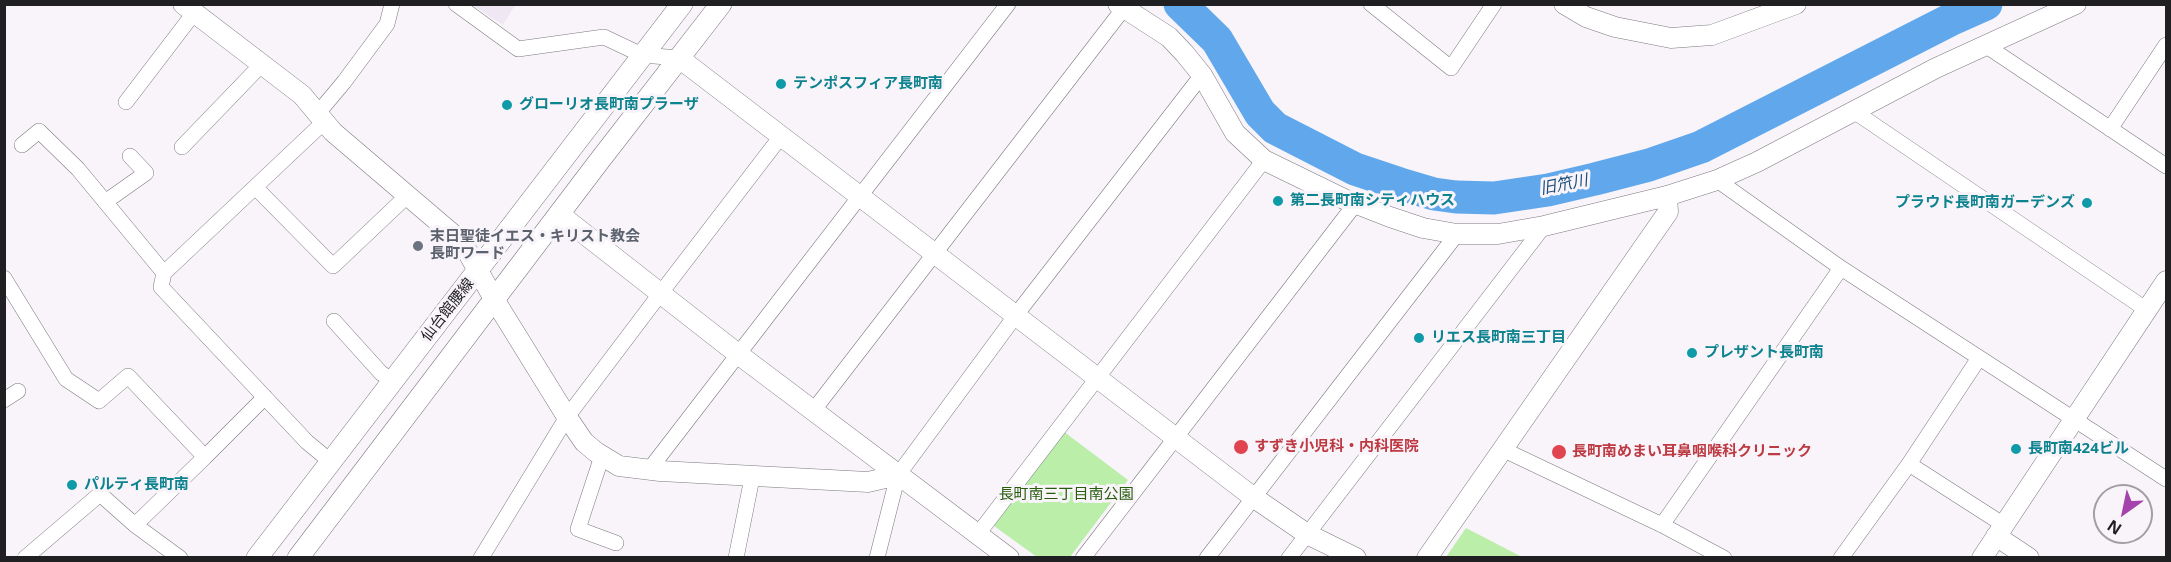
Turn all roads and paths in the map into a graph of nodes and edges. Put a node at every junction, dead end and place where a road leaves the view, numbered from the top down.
1 (392, 4) edge
2 (456, 4) edge
3 (682, 4) edge
4 (721, 4) edge
5 (1008, 4) edge
6 (1371, 4) edge
7 (1494, 4) edge
8 (1564, 4) edge
9 (1796, 4) edge
10 (2076, 4) edge
11 (1121, 6) edge
12 (189, 9) edge
13 (1985, 45) junction
14 (2166, 45) edge
15 (642, 55) junction
16 (679, 58) junction
17 (262, 63) junction
18 (1202, 75) junction
19 (126, 102) dead end
20 (1852, 110) junction
21 (321, 117) junction
22 (2110, 129) junction
23 (782, 135) junction
24 (22, 145) dead end
25 (182, 147) dead end
26 (130, 156) dead end
27 (1264, 160) junction
28 (2166, 166) edge
29 (1717, 180) junction
30 (256, 188) junction
31 (408, 195) junction
32 (860, 196) junction
33 (1667, 196) junction
34 (105, 202) junction
35 (1356, 203) junction
36 (559, 214) junction
37 (1544, 226) junction
38 (1457, 234) junction
39 (936, 254) junction
40 (1841, 268) junction
41 (477, 272) junction
42 (164, 273) junction
43 (2166, 280) edge
44 (6, 284) edge
45 (660, 294) junction
46 (494, 299) junction
47 (2147, 310) junction
48 (1016, 315) junction
49 (334, 321) dead end
50 (738, 354) junction
51 (1979, 358) junction
52 (1096, 378) junction
53 (393, 381) junction
54 (18, 391) dead end
55 (265, 397) junction
56 (4, 400) edge
57 (813, 411) junction
58 (567, 417) junction
59 (2075, 419) junction
60 (1175, 438) junction
61 (1502, 449) junction
62 (602, 456) junction
63 (205, 457) junction
64 (330, 461) junction
65 (1909, 464) junction
66 (649, 470) junction
67 (898, 475) junction
68 (752, 478) junction
69 (2166, 479) edge
70 (1252, 497) junction
71 (135, 525) junction
72 (1662, 525) junction
73 (2000, 530) junction
74 (978, 534) junction
75 (1307, 534) junction
76 (616, 543) dead end
77 (25, 558) edge
78 (180, 558) edge
79 (257, 558) edge
80 (298, 558) edge
81 (481, 558) edge
82 (736, 558) edge
83 (877, 558) edge
84 (1009, 558) edge
85 (1083, 558) edge
86 (1207, 558) edge
87 (1290, 558) edge
88 (1356, 558) edge
89 (1427, 558) edge
90 (1724, 558) edge
91 (1841, 558) edge
92 (1982, 558) edge
93 (2029, 558) edge

1 - 21 street
2 - 15 street
3 - 15 main road, 仙台館腰線
4 - 16 main road, 仙台館腰線
5 - 32 street
6 - 7 street
8 - 9 street
10 - 13 street
11 - 18 street
11 - 39 street
12 - 17 street
12 - 19 street
13 - 20 street
13 - 22 street
14 - 22 street
15 - 16 street
15 - 41 main road, 仙台館腰線
16 - 23 street
16 - 36 main road, 仙台館腰線
17 - 21 street
17 - 25 street
18 - 27 street
18 - 48 street
20 - 29 street
20 - 47 street
21 - 30 street
21 - 31 street
22 - 28 street
23 - 32 street
23 - 45 street
24 - 34 street
26 - 34 street
27 - 35 street
27 - 52 street
29 - 33 street
29 - 40 street
30 - 31 street
30 - 42 street
31 - 41 street
32 - 39 street
32 - 50 street
33 - 37 street
33 - 61 street
34 - 42 street
35 - 38 street
35 - 60 street
36 - 45 street
36 - 46 main road, 仙台館腰線
37 - 38 street
37 - 75 street
38 - 70 street
39 - 48 street
39 - 57 street
40 - 51 street
40 - 72 street
41 - 46 street
41 - 53 main road, 仙台館腰線
42 - 55 street
43 - 47 street
44 - 63 street
45 - 50 street
45 - 58 street
46 - 58 street
46 - 80 main road, 仙台館腰線
47 - 59 street
48 - 52 street
48 - 67 street
49 - 53 street
50 - 57 street
50 - 66 street
51 - 59 street
51 - 65 street
52 - 60 street
52 - 74 street
53 - 64 main road, 仙台館腰線
54 - 56 street
55 - 63 street
55 - 64 street
57 - 67 street
58 - 62 street
58 - 81 street
59 - 69 street
59 - 73 street
60 - 70 street
60 - 85 street
61 - 72 street
61 - 89 street
62 - 66 street
62 - 76 street
63 - 71 street
64 - 79 main road, 仙台館腰線
65 - 73 street
65 - 91 street
66 - 68 street
67 - 68 street
67 - 74 street
67 - 83 street
68 - 82 street
70 - 75 street
70 - 86 street
71 - 77 street
71 - 78 street
72 - 90 street
73 - 92 street
73 - 93 street
74 - 84 street
75 - 87 street
75 - 88 street

